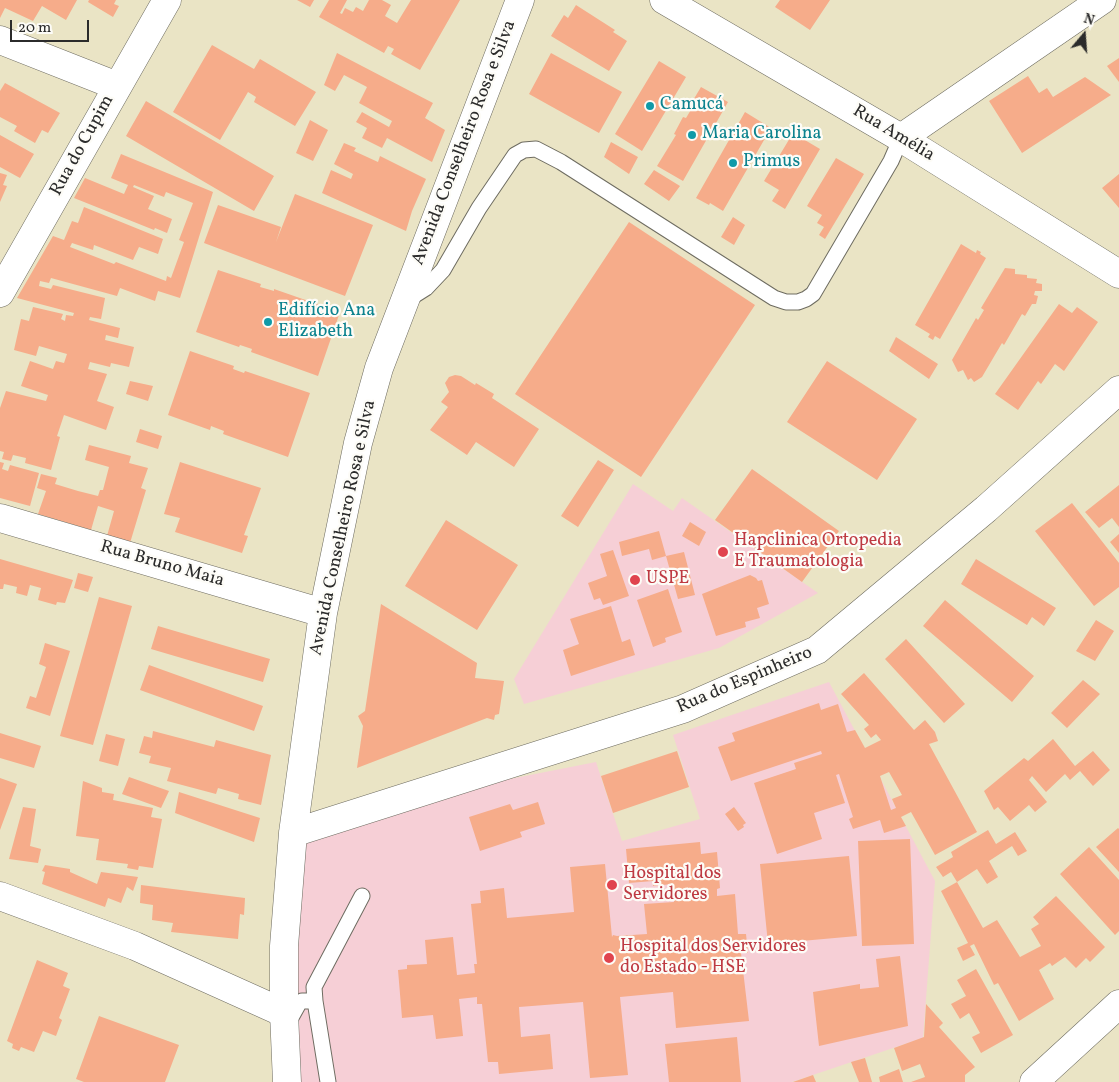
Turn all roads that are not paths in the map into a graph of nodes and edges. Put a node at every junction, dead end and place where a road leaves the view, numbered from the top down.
1 (167, 0) edge
2 (520, 0) edge
3 (664, 0) edge
4 (1102, 0) edge
5 (0, 40) edge
6 (117, 86) junction
7 (901, 138) junction
8 (1119, 274) edge
9 (0, 293) edge
10 (403, 302) junction
11 (1119, 390) edge
12 (0, 518) edge
13 (323, 613) junction
14 (293, 833) junction
15 (0, 896) edge
16 (362, 896) dead end
17 (284, 967) junction
18 (315, 994) junction
19 (1119, 1004) edge
20 (284, 1021) junction
21 (1041, 1080) edge
22 (287, 1082) edge
23 (328, 1082) edge

1 - 6 street, Rua do Cupim
2 - 10 street, Avenida Conselheiro Rosa e Silva
3 - 7 street, Rua Amélia
4 - 7 street
5 - 6 street
6 - 9 street, Rua do Cupim
7 - 8 street, Rua Amélia
7 - 10 lane
10 - 13 street, Avenida Conselheiro Rosa e Silva
11 - 14 street, Rua do Espinheiro
12 - 13 street, Rua Bruno Maia
13 - 14 street, Avenida Conselheiro Rosa e Silva
14 - 17 street, Avenida Conselheiro Rosa e Silva
15 - 20 street
16 - 18 lane
17 - 18 lane
17 - 20 street, Avenida Conselheiro Rosa e Silva
18 - 20 lane
18 - 23 lane
19 - 21 street
20 - 22 street, Avenida Conselheiro Rosa e Silva

